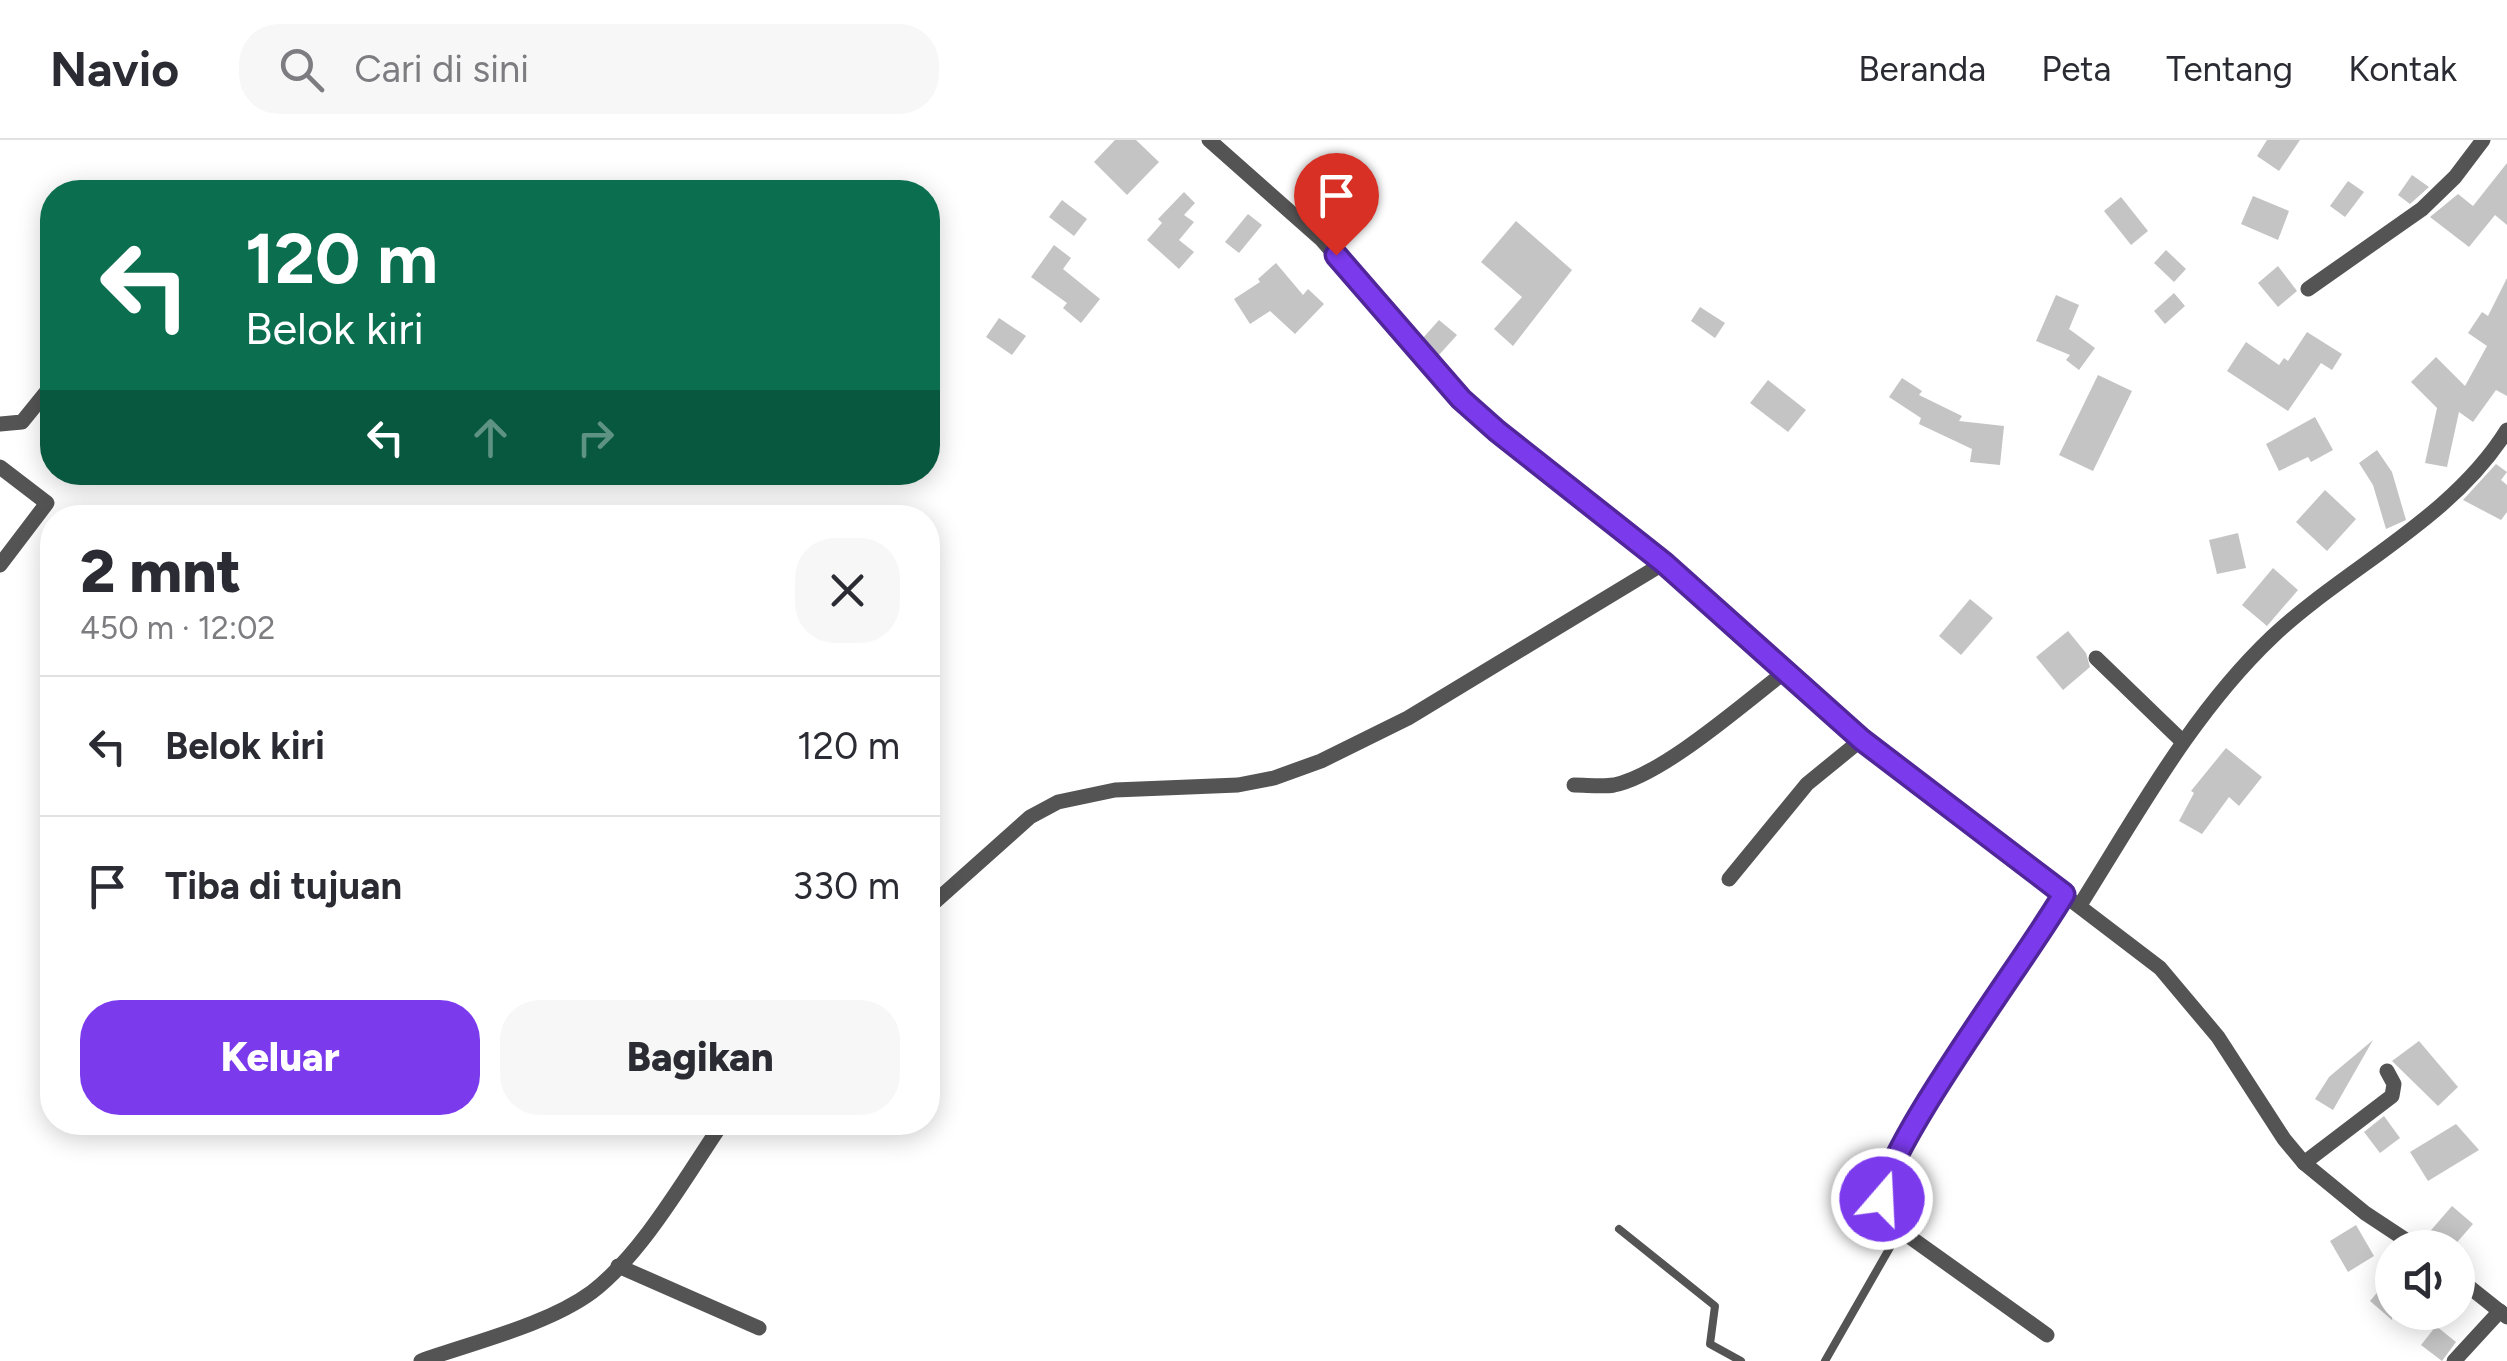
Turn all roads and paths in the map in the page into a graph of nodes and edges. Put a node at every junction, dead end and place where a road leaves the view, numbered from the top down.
1 (1210, 140) edge
2 (2482, 140) edge
3 (2308, 290) dead end
4 (40, 400) edge
5 (0, 424) edge
6 (2505, 438) edge
7 (0, 468) edge
8 (45, 505) edge
9 (40, 512) edge
10 (1664, 563) junction
11 (0, 565) edge
12 (2096, 658) dead end
13 (1786, 671) junction
14 (1862, 740) junction
15 (2183, 742) junction
16 (1574, 785) dead end
17 (1729, 879) dead end
18 (2064, 894) junction
19 (940, 897) edge
20 (2080, 905) junction
21 (2387, 1071) dead end
22 (714, 1135) edge
23 (2304, 1163) junction
24 (1619, 1229) dead end
25 (1900, 1230) junction
26 (2390, 1230) edge
27 (618, 1266) junction
28 (2475, 1292) edge
29 (2503, 1314) edge
30 (759, 1328) dead end
31 (2047, 1336) dead end
32 (421, 1361) edge
33 (1741, 1361) edge
34 (1826, 1361) edge
35 (2454, 1361) edge

1 - 10 street
2 - 3 street
4 - 5 street
6 - 15 street
7 - 8 street
9 - 11 street
10 - 13 street
10 - 19 street
12 - 15 street
13 - 14 street
13 - 16 street
14 - 17 street
14 - 18 street
15 - 20 street
18 - 20 street
18 - 25 street
20 - 23 street
21 - 23 street
22 - 27 street
23 - 26 street
24 - 33 lane
25 - 31 street
25 - 34 lane
27 - 30 street
27 - 32 street
28 - 29 street
29 - 35 street

